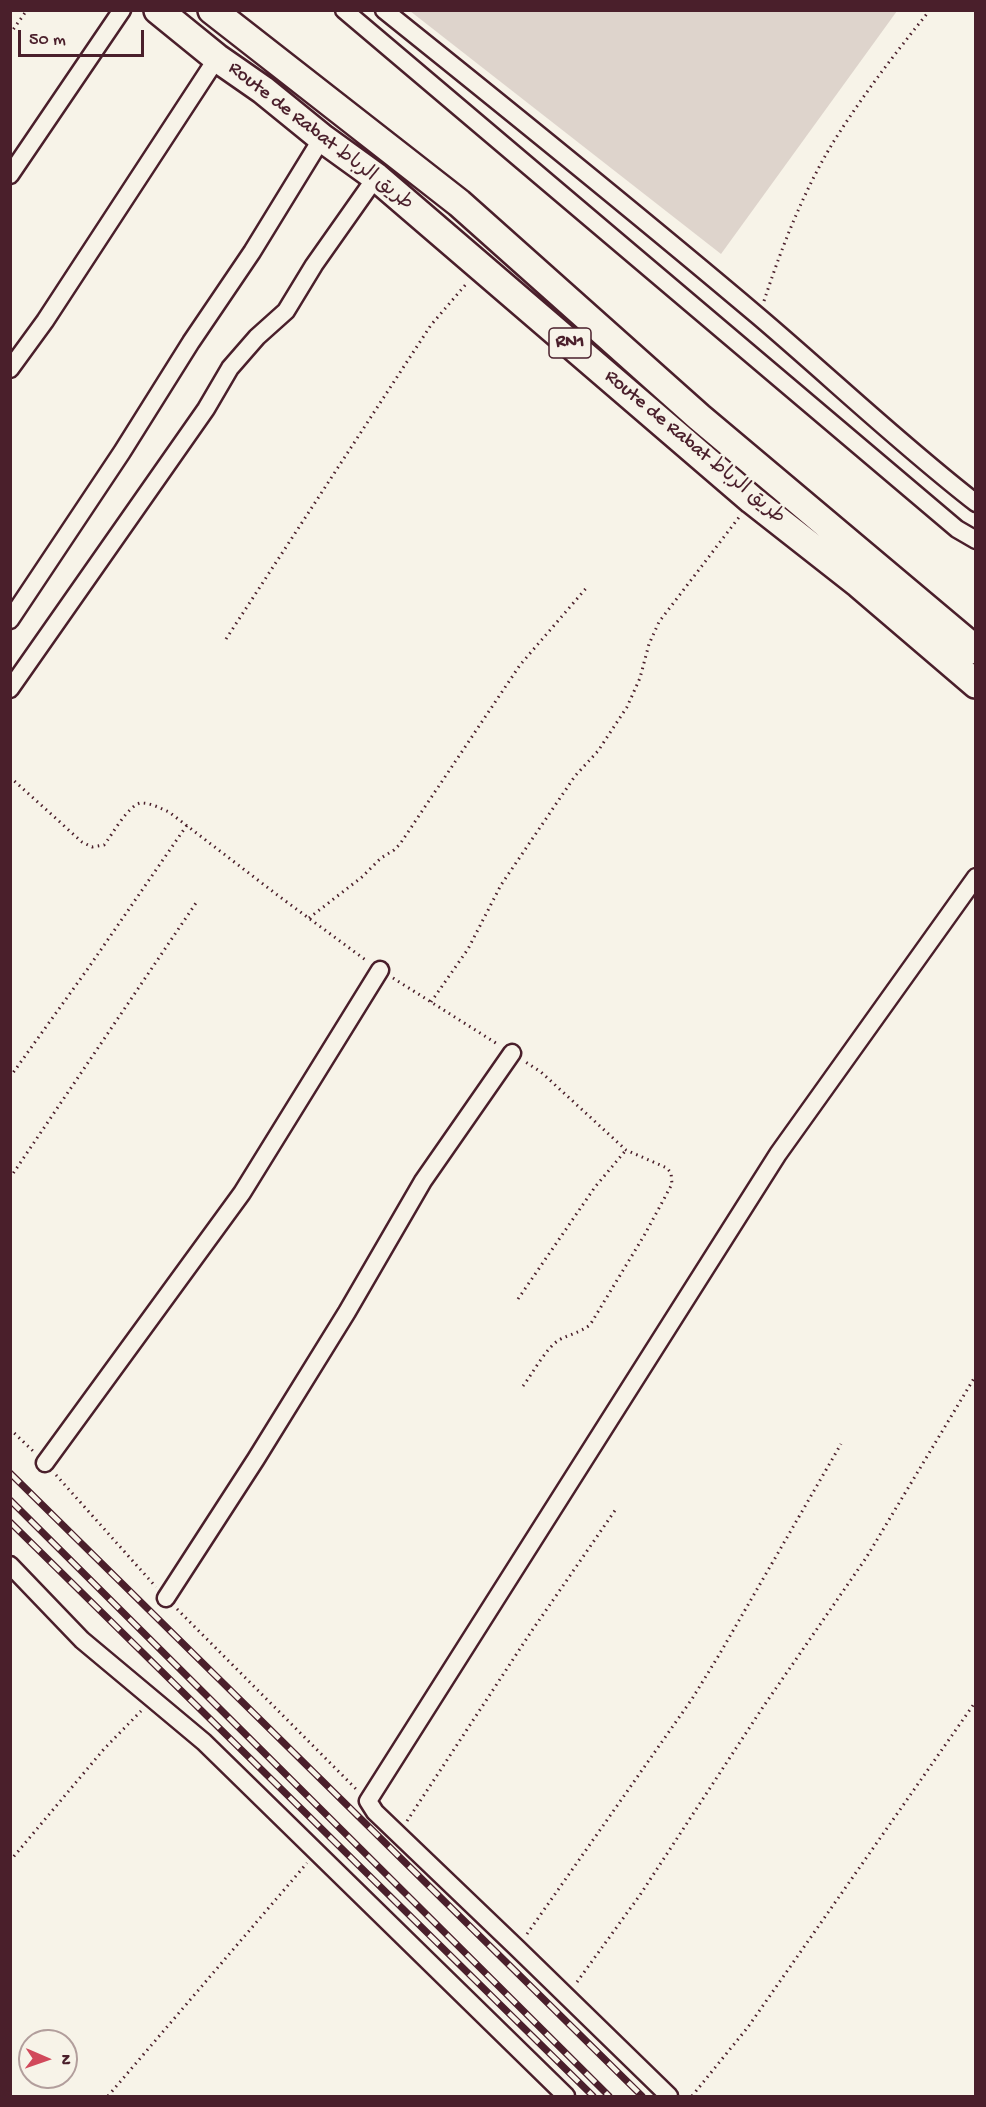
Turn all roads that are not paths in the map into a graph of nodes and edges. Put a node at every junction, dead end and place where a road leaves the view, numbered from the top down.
1 (122, 10) edge
2 (158, 10) edge
3 (212, 10) edge
4 (344, 10) edge
5 (384, 10) edge
6 (239, 31) junction
7 (217, 58) junction
8 (322, 138) junction
9 (10, 175) edge
10 (376, 177) junction
11 (10, 369) edge
12 (975, 503) edge
13 (975, 540) edge
14 (10, 620) edge
15 (975, 650) edge
16 (975, 684) edge
17 (10, 689) edge
18 (975, 877) edge
19 (380, 970) road end
20 (512, 1053) road end
21 (45, 1463) road end
22 (10, 1565) edge
23 (166, 1598) road end
24 (566, 2097) edge
25 (669, 2097) edge

1 - 9 street
2 - 7 highway, Route de Rabat طريق الرباط / RN1
3 - 6 highway, Route de Rabat طريق الرباط / RN1
4 - 13 street
5 - 12 street
6 - 7 highway
6 - 15 highway, Route de Rabat طريق الرباط / RN1
7 - 8 highway, Route de Rabat طريق الرباط / RN1
7 - 11 street
8 - 10 highway, Route de Rabat طريق الرباط / RN1
8 - 14 street
10 - 16 highway, Route de Rabat طريق الرباط / RN1
10 - 17 street
18 - 25 street
19 - 21 street
20 - 23 street
22 - 24 street

